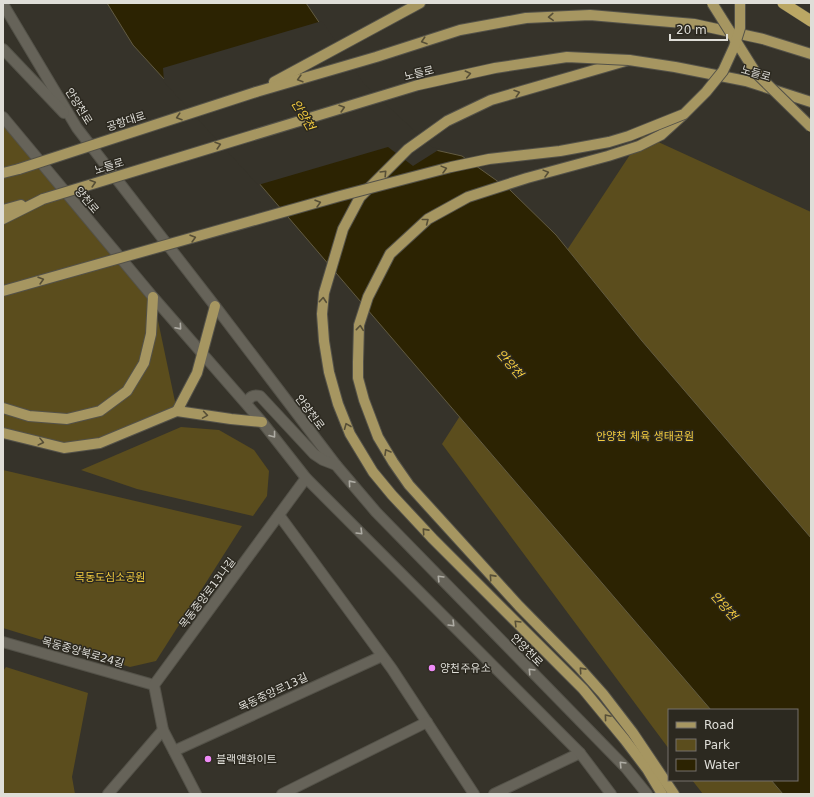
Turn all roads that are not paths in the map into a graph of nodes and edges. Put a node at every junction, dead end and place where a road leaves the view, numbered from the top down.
1 (420, 3) edge
2 (712, 3) edge
3 (740, 3) edge
4 (783, 3) edge
5 (3, 4) edge
6 (811, 21) edge
7 (3, 49) edge
8 (811, 54) edge
9 (630, 60) junction
10 (256, 92) junction
11 (811, 102) edge
12 (684, 114) junction
13 (3, 117) edge
14 (811, 127) edge
15 (77, 128) junction
16 (3, 173) edge
17 (43, 199) junction
18 (3, 210) edge
19 (3, 219) edge
20 (3, 291) edge
21 (153, 297) junction
22 (215, 306) junction
23 (203, 355) junction
24 (246, 403) junction
25 (3, 408) edge
26 (177, 411) junction
27 (262, 422) junction
28 (3, 433) edge
29 (336, 465) junction
30 (306, 478) junction
31 (279, 515) junction
32 (4, 645) edge
33 (382, 656) junction
34 (154, 685) junction
35 (427, 722) junction
36 (163, 730) junction
37 (174, 751) junction
38 (580, 753) junction
39 (108, 794) edge
40 (196, 794) edge
41 (282, 794) edge
42 (474, 794) edge
43 (494, 794) edge
44 (611, 794) edge
45 (647, 794) edge
46 (662, 794) edge
47 (674, 794) edge

1 - 10 main road
2 - 14 main road, bridge
3 - 12 main road, bridge
4 - 6 highway
5 - 15 main road, 안양천로
7 - 15 main road
8 -> 10 main road
9 - 11 main road, 노들로
17 -> 9 main road, 노들로, bridge
46 -> 9 main road, bridge
10 -> 16 main road, 공항대로, bridge
20 -> 12 main road, bridge
47 -> 12 main road
13 - 21 main road, 양천로
15 - 22 main road, 안양천로
17 - 18 main road
17 - 19 main road
21 -> 23 main road
21 - 25 main road
22 - 23 main road
22 - 29 main road, 안양천로
23 - 24 main road
23 - 26 main road
24 - 27 main road
24 - 29 main road
26 -> 27 main road
28 -> 26 main road
27 -> 30 main road
45 -> 29 main road, 안양천로
30 - 31 main road, 목동중앙로13나길
30 -> 38 main road
31 - 33 main road
31 - 34 main road, 목동중앙로13나길
32 - 34 main road, 목동중앙북로24길
33 - 35 main road
33 - 37 main road, 목동중앙로13길
34 - 36 main road
35 - 41 main road
35 - 42 main road
36 - 37 main road
36 - 39 main road
37 - 40 main road
38 - 43 main road
38 - 44 main road

